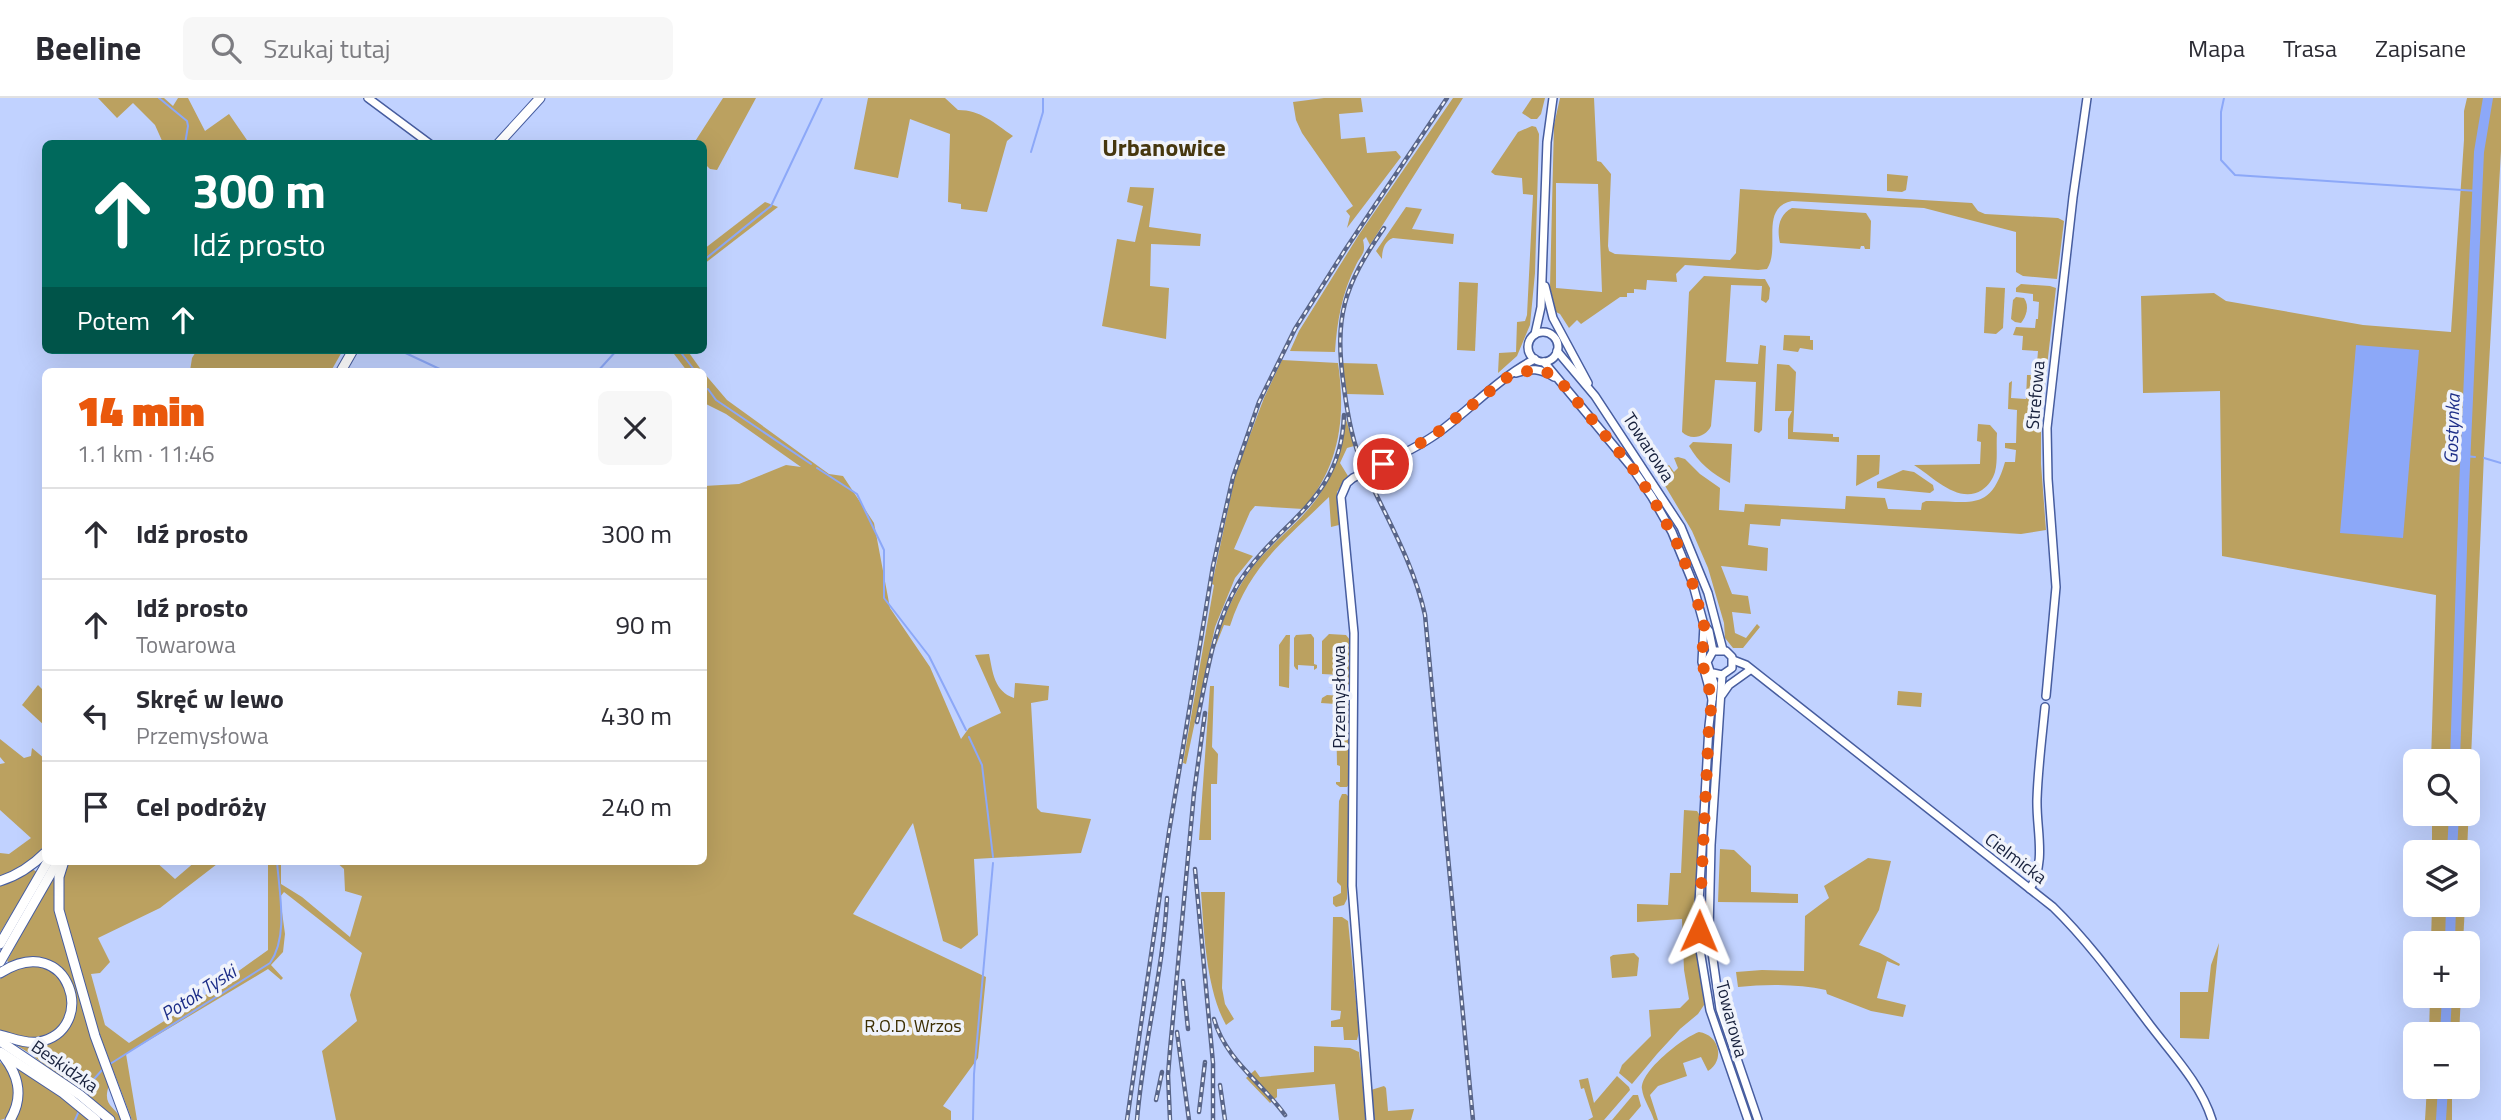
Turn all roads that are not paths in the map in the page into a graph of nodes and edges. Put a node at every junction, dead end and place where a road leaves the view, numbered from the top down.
1 (369, 98) edge
2 (540, 98) edge
3 (1553, 98) edge
4 (2087, 98) edge
5 (425, 140) edge
6 (502, 140) edge
7 (1542, 266) junction
8 (1541, 307) junction
9 (1546, 332) junction
10 (1535, 334) junction
11 (1529, 351) junction
12 (1557, 351) junction
13 (1535, 359) junction
14 (1544, 362) junction
15 (1518, 368) junction
16 (1509, 376) junction
17 (1560, 381) junction
18 (1595, 396) junction
19 (1704, 625) junction
20 (1723, 650) junction
21 (1713, 651) junction
22 (1732, 663) junction
23 (1750, 670) junction
24 (1713, 673) junction
25 (1722, 675) junction
26 (2046, 696) dead end
27 (1716, 699) junction
28 (2045, 707) dead end
29 (42, 856) edge
30 (46, 865) edge
31 (56, 865) edge
32 (63, 865) edge
33 (0, 881) edge
34 (2031, 889) junction
35 (0, 944) edge
36 (0, 962) edge
37 (0, 973) edge
38 (0, 1035) edge
39 (0, 1041) edge
40 (1, 1052) edge
41 (77, 1098) junction
42 (88, 1107) junction
43 (9, 1120) edge
44 (96, 1120) edge
45 (110, 1120) edge
46 (126, 1120) edge
47 (1370, 1120) edge
48 (1748, 1120) edge
49 (1758, 1120) edge
50 (2212, 1120) edge

1 - 5 street
2 - 6 main road
3 - 7 street
4 - 26 street, Strefowa
7 - 8 street
7 - 18 street
8 - 9 street
8 - 10 street
9 - 10 street
9 - 12 street
10 - 11 street
11 - 13 street
11 - 15 street, Przemysłowa
12 - 14 street
12 - 18 street, Towarowa
13 - 14 street
13 - 15 street, Przemysłowa
14 - 17 street, Towarowa
15 - 16 street, Przemysłowa
16 - 17 street
16 - 47 street, Przemysłowa
17 - 19 street, Towarowa
18 - 20 street, Towarowa
19 - 21 street, Towarowa
19 - 27 street, Towarowa
20 - 21 street
20 - 22 street
21 - 24 street
22 - 23 street, Cielmicka
22 - 25 street
23 - 27 street
23 - 34 street, Cielmicka
24 - 25 street
24 - 27 street, Towarowa
25 - 27 street, Towarowa
27 - 48 street, Towarowa
27 - 49 street, Towarowa
28 - 34 street
29 - 33 main road
30 - 35 main road
31 - 36 main road
32 - 46 main road
34 - 50 street, Cielmicka
37 - 38 main road
39 - 41 main road, Beskidzka
40 - 41 main road, Beskidzka
40 - 43 main road
41 - 42 main road, Beskidzka
42 - 44 main road, Beskidzka
42 - 45 main road, Beskidzka

